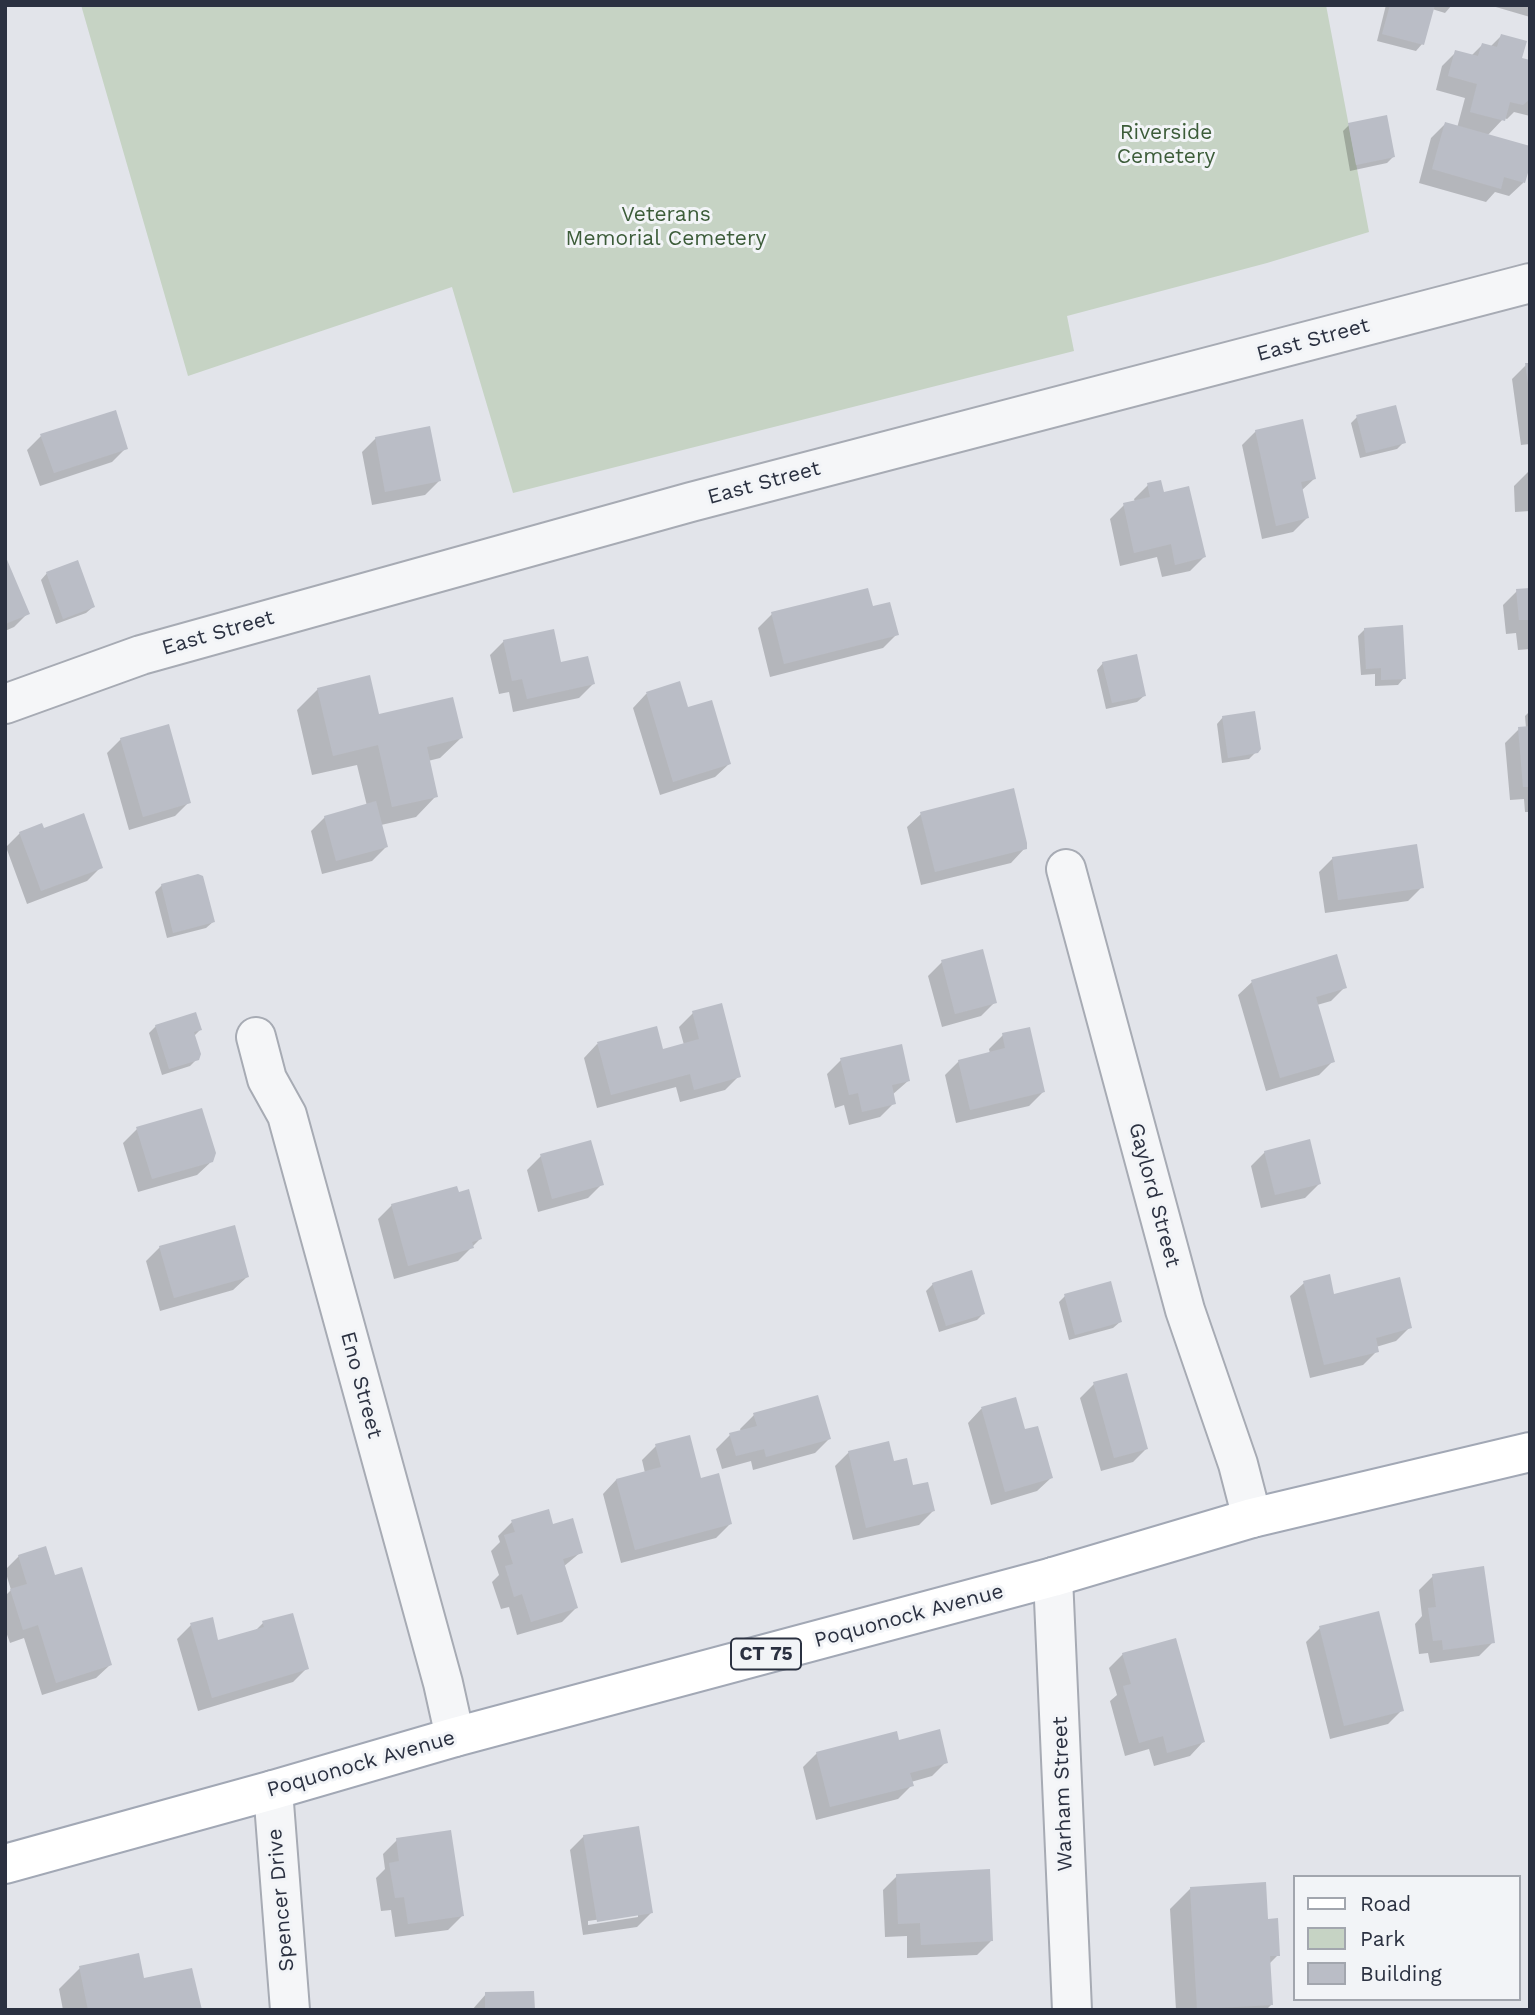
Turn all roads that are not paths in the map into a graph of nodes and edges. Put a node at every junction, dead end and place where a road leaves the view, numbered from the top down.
1 (1530, 284) edge
2 (5, 704) edge
3 (1066, 869) dead end
4 (256, 1037) dead end
5 (1530, 1452) edge
6 (1252, 1518) junction
7 (1053, 1577) junction
8 (455, 1737) junction
9 (273, 1790) junction
10 (5, 1864) edge
11 (290, 2010) edge
12 (1072, 2010) edge

1 - 2 street, East Street
3 - 6 street, Gaylord Street
4 - 8 street, Eno Street
5 - 6 main road, Poquonock Avenue / CT 75
6 - 7 main road, Poquonock Avenue / CT 75
7 - 8 main road, Poquonock Avenue / CT 75
7 - 12 street, Warham Street
8 - 9 main road, Poquonock Avenue / CT 75
9 - 10 main road, Poquonock Avenue / CT 75
9 - 11 street, Spencer Drive

